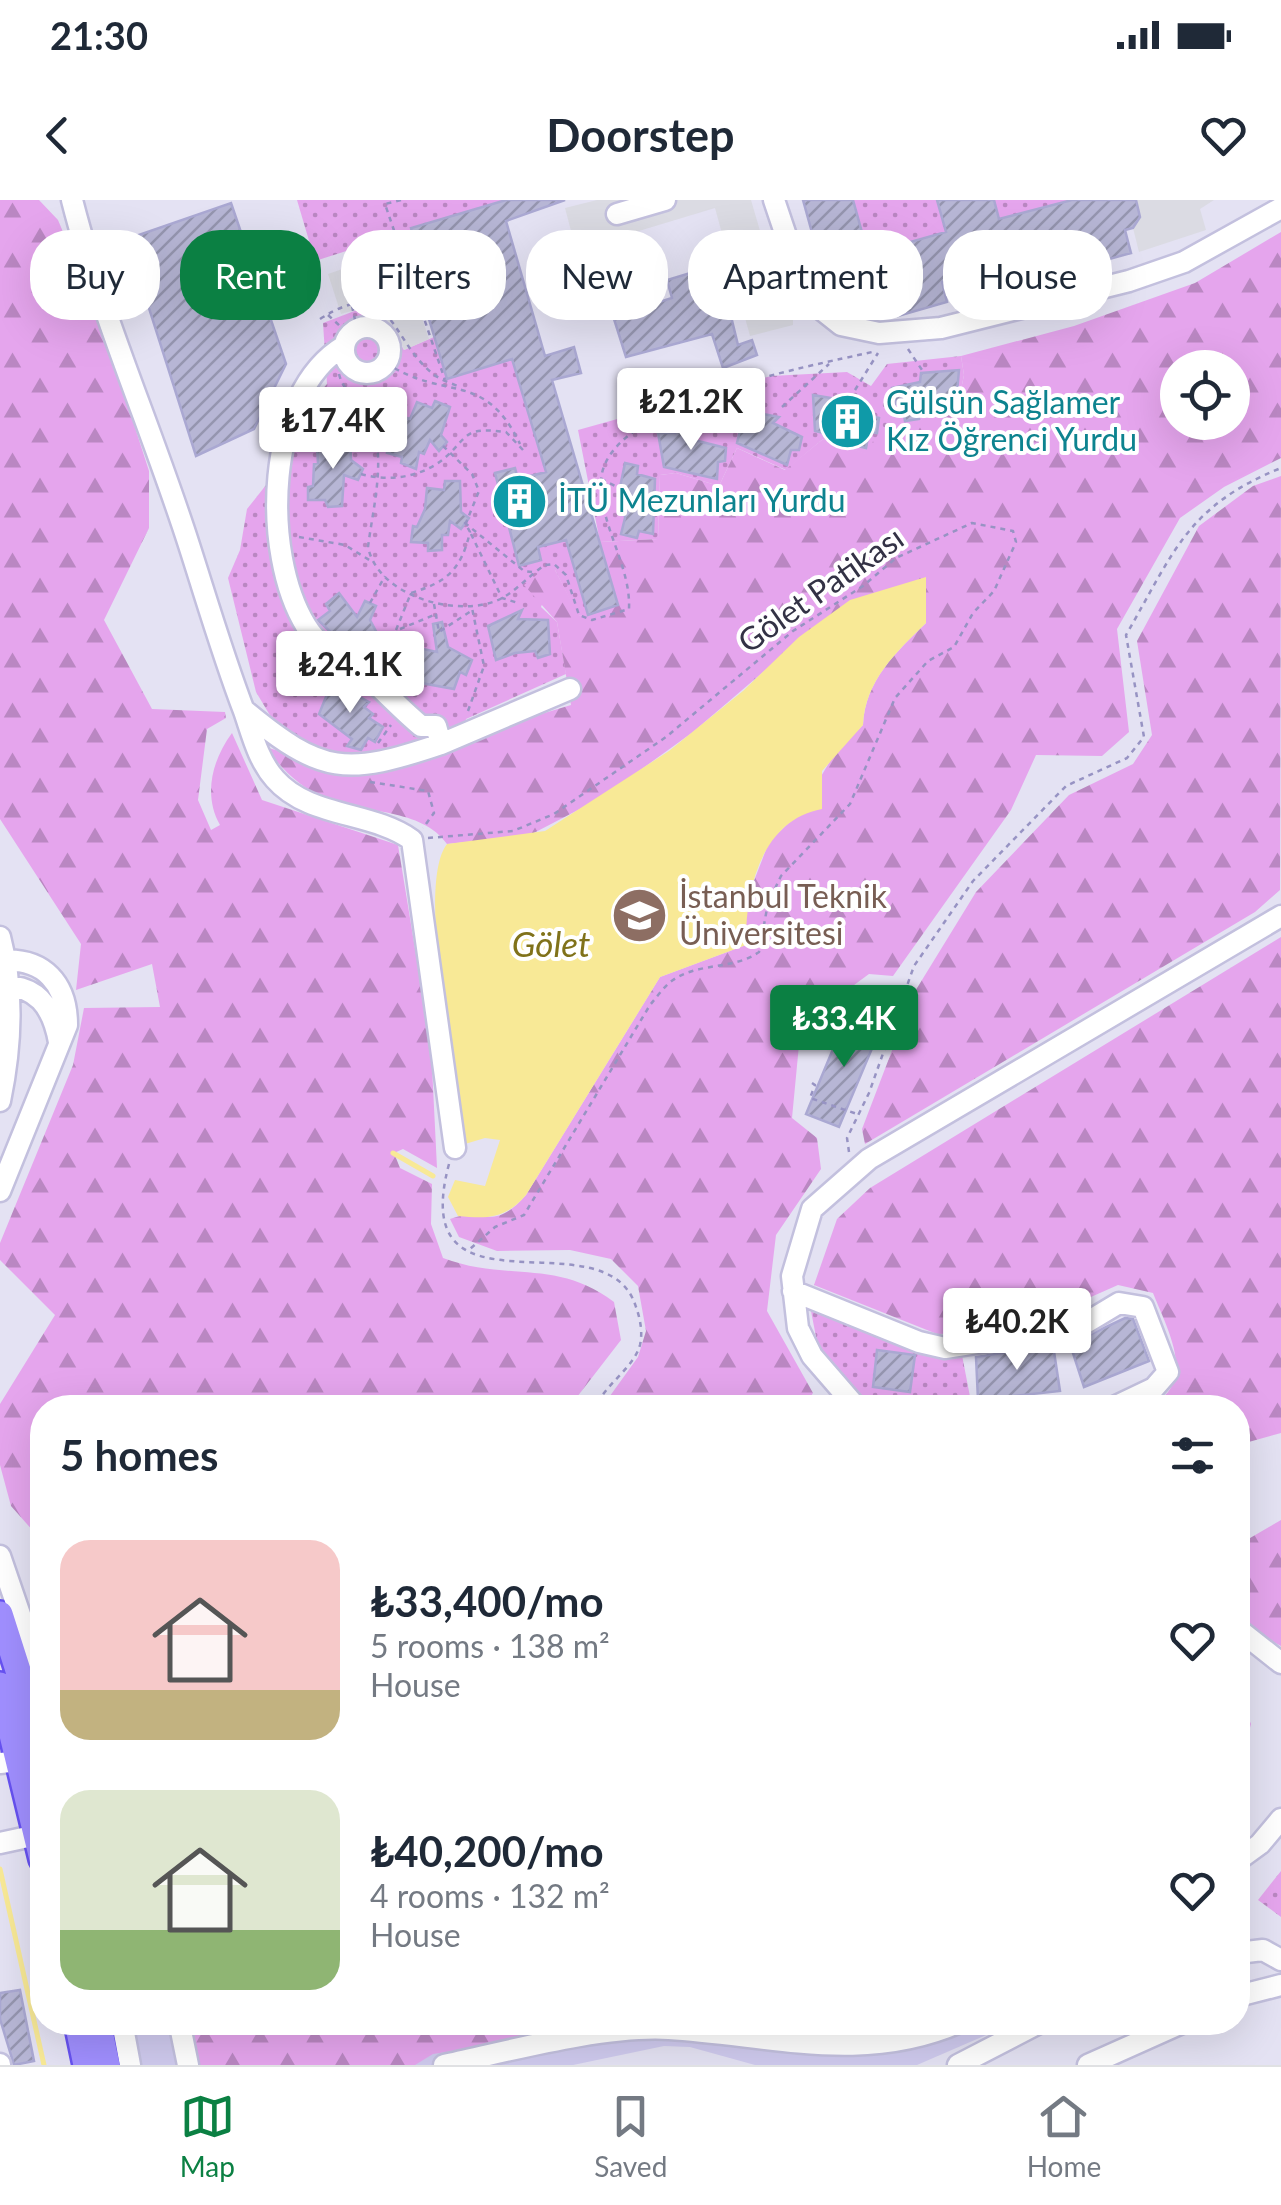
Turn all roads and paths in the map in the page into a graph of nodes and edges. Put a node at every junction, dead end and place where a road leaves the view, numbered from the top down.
1 (72, 200) edge
2 (401, 200) edge
3 (665, 200) edge
4 (774, 200) edge
5 (1281, 208) edge
6 (617, 214) dead end
7 (341, 309) edge
8 (328, 314) junction
9 (321, 318) edge
10 (351, 320) edge
11 (390, 320) edge
12 (350, 343) junction
13 (902, 347) dead end
14 (832, 362) junction
15 (386, 363) junction
16 (924, 373) dead end
17 (445, 380) junction
18 (756, 382) junction
19 (460, 387) junction
20 (855, 390) dead end
21 (782, 407) dead end
22 (701, 422) dead end
23 (443, 446) dead end
24 (451, 452) junction
25 (1281, 468) edge
26 (361, 474) dead end
27 (376, 478) junction
28 (601, 479) junction
29 (617, 487) dead end
30 (465, 523) junction
31 (470, 532) junction
32 (281, 547) junction
33 (371, 561) junction
34 (533, 572) junction
35 (385, 575) junction
36 (410, 593) junction
37 (502, 598) junction
38 (518, 602) dead end
39 (370, 603) dead end
40 (434, 603) junction
41 (472, 608) junction
42 (436, 615) junction
43 (398, 630) junction
44 (374, 682) junction
45 (570, 689) dead end
46 (243, 708) junction
47 (442, 744) junction
48 (412, 840) junction
49 (1281, 916) edge
50 (0, 937) edge
51 (3, 961) edge
52 (4, 986) edge
53 (61, 1048) junction
54 (812, 1084) dead end
55 (0, 1101) edge
56 (858, 1114) junction
57 (455, 1148) joint
58 (852, 1170) junction
59 (0, 1191) edge
60 (470, 1250) junction
61 (792, 1290) junction
62 (604, 1395) edge
63 (846, 1395) edge
64 (1139, 1395) edge
65 (0, 1556) edge
66 (0, 1614) edge
67 (1250, 1638) edge
68 (30, 1644) edge
69 (1281, 1662) edge
70 (0, 1685) edge
71 (30, 1707) edge
72 (30, 1715) edge
73 (21, 1763) edge
74 (30, 1803) edge
75 (1281, 1819) edge
76 (0, 1843) edge
77 (30, 1846) edge
78 (1250, 1851) edge
79 (1250, 1952) edge
80 (1281, 1960) edge
81 (1281, 1985) edge
82 (1250, 1993) edge
83 (80, 2035) edge
84 (101, 2035) edge
85 (124, 2035) edge
86 (183, 2035) edge
87 (606, 2035) edge
88 (710, 2035) edge
89 (936, 2035) edge
90 (1016, 2035) edge
91 (1155, 2035) edge
92 (86, 2065) edge
93 (107, 2065) edge
94 (130, 2065) edge
95 (188, 2065) edge
96 (444, 2065) edge
97 (958, 2065) edge
98 (1088, 2065) edge

1 - 46 street
2 - 17 path
3 - 6 street
4 - 5 street
7 - 8 path
8 - 9 path
8 - 12 path
10 - 12 path
11 - 17 path
12 - 15 street
12 - 15 street
12 - 27 path
12 - 32 street
13 - 16 path
14 - 18 path
14 - 20 path
14 - 21 path
15 - 19 path
17 - 19 path
18 - 22 path
18 - 28 path
19 - 24 path
23 - 24 path
24 - 27 path
24 - 30 path
25 - 56 path
26 - 27 path
27 - 33 path
28 - 29 path
28 - 34 path
30 - 31 path
30 - 34 path
31 - 36 path
31 - 37 path
32 - 33 path
32 - 44 street
33 - 35 path
34 - 37 path
35 - 36 path
35 - 39 path
36 - 40 path
36 - 43 path
37 - 38 path
37 - 41 path
40 - 41 path
40 - 42 path
41 - 42 path
41 - 47 path
42 - 43 path
43 - 44 path
44 - 47 street
45 - 47 street
46 - 47 street
46 - 48 street
48 - 57 street
48 - 60 path, Gölet Patikası
49 - 58 street
50 - 51 street
51 - 52 street
51 - 53 street
52 - 53 street
52 - 55 street
53 - 59 street
54 - 56 path
56 - 58 path
57 - 60 path
58 - 61 street
60 - 62 path
61 - 63 street
61 - 64 street
65 - 68 street
66 - 71 main road
67 - 69 street
70 - 73 main road
72 - 73 main road
73 - 74 main road
75 - 78 street
76 - 77 street
79 - 80 street
81 - 82 street
83 - 92 main road
84 - 93 main road
85 - 94 street
86 - 95 street
87 - 96 street
88 - 89 street
90 - 97 street
91 - 98 street

